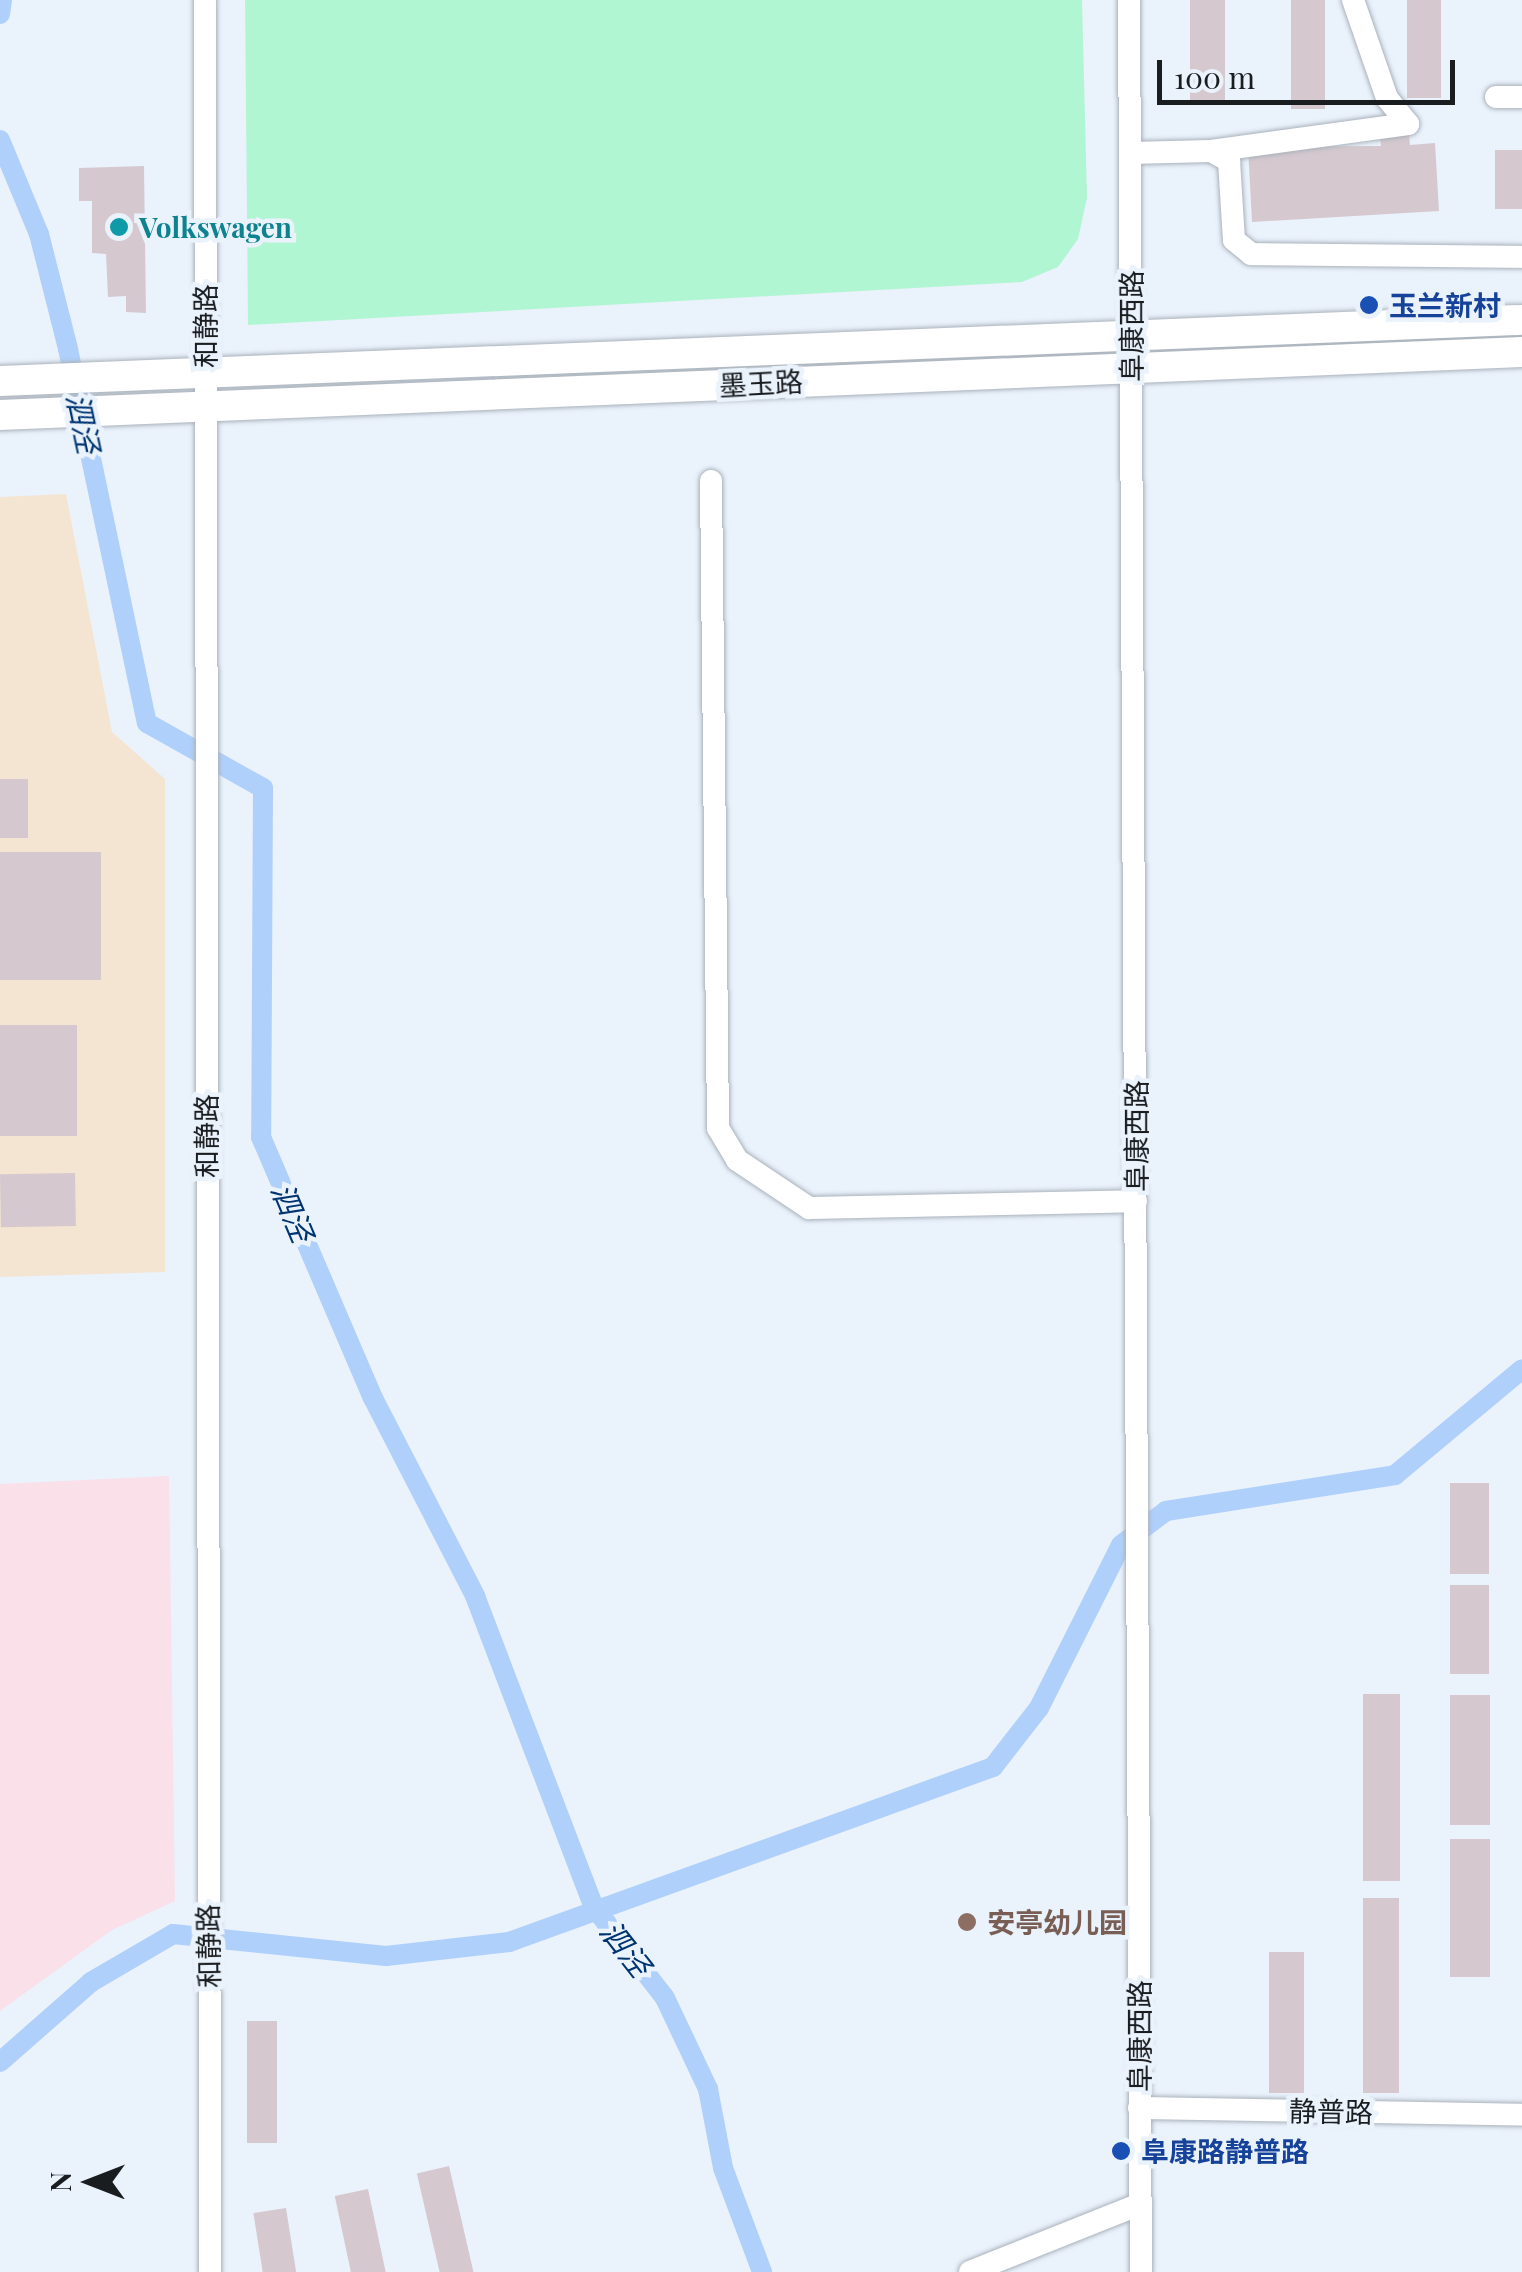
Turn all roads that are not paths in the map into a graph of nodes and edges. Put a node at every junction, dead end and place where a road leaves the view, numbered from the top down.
1 (205, 0) edge
2 (1129, 0) edge
3 (1353, 0) edge
4 (1522, 97) edge
5 (1496, 98) dead end
6 (1211, 152) junction
7 (1130, 153) junction
8 (1522, 257) edge
9 (1522, 320) edge
10 (1132, 350) junction
11 (1522, 352) edge
12 (205, 371) junction
13 (0, 381) edge
14 (205, 406) junction
15 (0, 415) edge
16 (711, 481) dead end
17 (1136, 1201) junction
18 (1139, 2108) junction
19 (1522, 2115) edge
20 (1140, 2204) junction
21 (210, 2272) edge
22 (970, 2272) edge
23 (1140, 2272) edge

1 - 12 street, 和静路
2 - 7 street, 阜康西路
3 - 6 street
4 - 5 street
6 - 7 street
6 - 8 street
7 - 10 street, 阜康西路
9 - 10 main road, 墨玉路
10 - 11 main road, 墨玉路
10 - 12 main road, 墨玉路
10 - 14 main road, 墨玉路
10 - 17 street, 阜康西路
12 - 13 main road, 墨玉路
12 - 14 street, 和静路
14 - 15 main road, 墨玉路
14 - 21 street, 和静路
16 - 17 street
17 - 18 street, 阜康西路
18 - 19 street, 静普路
18 - 20 street, 阜康西路
20 - 22 street
20 - 23 street, 阜康西路

